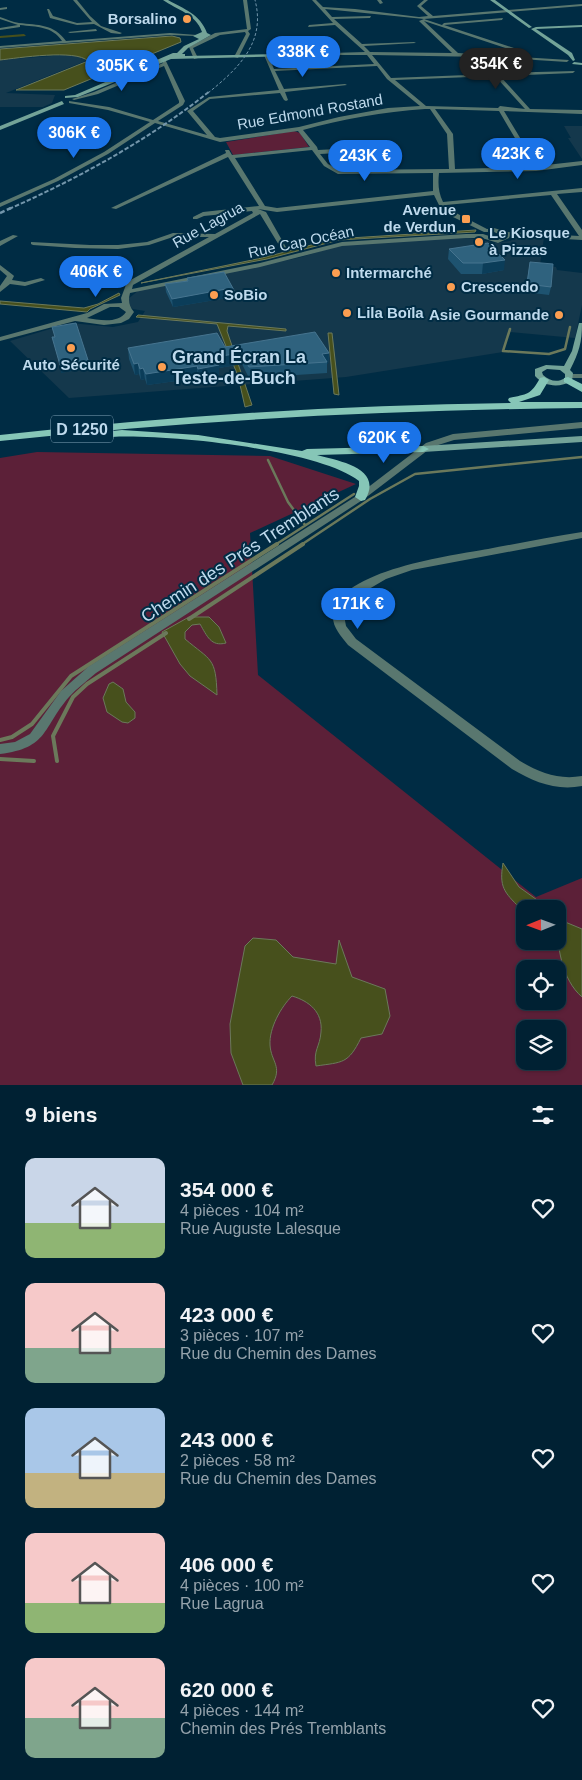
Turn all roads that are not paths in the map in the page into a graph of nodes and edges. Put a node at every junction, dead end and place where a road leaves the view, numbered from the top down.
1 (75, 0) edge
2 (165, 0) edge
3 (245, 0) edge
4 (314, 0) edge
5 (428, 0) edge
6 (492, 0) edge
7 (550, 4) dead end
8 (582, 5) edge
9 (558, 7) junction
10 (6, 8) dead end
11 (323, 8) junction
12 (0, 9) edge
13 (48, 10) dead end
14 (507, 12) junction
15 (398, 16) junction
16 (432, 17) junction
17 (516, 17) junction
18 (0, 18) edge
19 (331, 18) junction
20 (419, 18) junction
21 (89, 23) junction
22 (95, 23) junction
23 (336, 24) junction
24 (20, 25) junction
25 (439, 25) junction
26 (309, 26) dead end
27 (582, 26) edge
28 (533, 28) junction
29 (0, 29) edge
30 (96, 30) junction
31 (246, 31) junction
32 (70, 32) dead end
33 (221, 33) junction
34 (185, 34) junction
35 (201, 35) junction
36 (104, 39) junction
37 (65, 42) junction
38 (414, 43) dead end
39 (361, 45) junction
40 (0, 47) edge
41 (369, 54) junction
42 (456, 54) junction
43 (485, 55) junction
44 (181, 56) junction
45 (266, 56) junction
46 (236, 57) junction
47 (196, 58) junction
48 (531, 58) junction
49 (164, 62) junction
50 (578, 63) edge
51 (378, 65) junction
52 (273, 70) junction
53 (573, 72) dead end
54 (496, 75) junction
55 (391, 80) junction
56 (345, 84) dead end
57 (282, 91) junction
58 (73, 99) junction
59 (286, 100) dead end
60 (428, 107) junction
61 (500, 108) junction
62 (528, 109) junction
63 (582, 112) edge
64 (155, 122) junction
65 (0, 128) edge
66 (299, 129) junction
67 (217, 139) junction
68 (393, 148) dead end
69 (316, 150) junction
70 (230, 155) junction
71 (582, 162) edge
72 (452, 169) junction
73 (536, 169) junction
74 (436, 170) junction
75 (582, 190) edge
76 (436, 193) junction
77 (553, 193) junction
78 (441, 204) junction
79 (0, 205) edge
80 (114, 208) dead end
81 (261, 210) junction
82 (195, 218) dead end
83 (485, 233) junction
84 (506, 234) junction
85 (15, 236) dead end
86 (217, 236) junction
87 (582, 237) edge
88 (33, 243) dead end
89 (0, 244) edge
90 (284, 249) dead end
91 (0, 267) edge
92 (41, 280) dead end
93 (8, 282) junction
94 (0, 290) edge
95 (126, 295) junction
96 (112, 305) junction
97 (126, 307) junction
98 (95, 317) junction
99 (582, 325) edge
100 (0, 338) edge
101 (579, 351) edge
102 (570, 362) junction
103 (556, 367) junction
104 (581, 372) edge
105 (568, 376) junction
106 (544, 380) junction
107 (582, 390) edge
108 (582, 405) edge
109 (394, 408) junction
110 (582, 425) edge
111 (582, 439) edge
112 (0, 440) edge
113 (423, 449) junction
114 (282, 451) junction
115 (361, 497) junction
116 (582, 536) edge
117 (0, 749) edge
118 (582, 781) edge

1 - 22 street
2 - 35 street
3 - 31 street
4 - 11 street
5 - 16 street
6 - 14 street
7 - 9 street
8 - 9 street
9 - 14 street
10 - 12 street
11 - 15 street
11 - 19 street
13 - 21 street
14 - 16 street
14 - 17 street
15 - 19 street
15 - 20 street
16 - 20 street
17 - 25 street
17 - 28 street
18 - 24 street
19 - 23 street
20 - 25 street
20 - 42 street
21 - 22 street
21 - 30 street
22 - 34 street
23 - 26 street
23 - 39 street
24 - 29 street
24 - 37 street
25 - 48 street
27 - 28 street
28 - 50 street
30 - 32 street
30 - 36 street
31 - 33 street
31 - 46 street
33 - 35 street
33 - 47 street
34 - 35 street
34 - 36 street
35 - 44 street
36 - 37 street
37 - 40 street
38 - 39 street
39 - 41 street
41 - 42 street
41 - 45 street
41 - 51 street
42 - 43 street
43 - 48 street
43 - 54 street
44 - 47 street
44 - 49 street
45 - 46 street
45 - 52 street
46 - 47 street
48 - 50 street
49 - 58 street
49 - 64 street
51 - 52 street
51 - 55 street
52 - 57 street
53 - 54 street
54 - 55 street
54 - 62 street
55 - 60 street
56 - 57 street
57 - 59 street
57 - 67 street
58 - 64 street, Rue Edmond Rostand
58 - 65 street
60 - 61 street, Rue Edmond Rostand
60 - 66 street, Rue Edmond Rostand
60 - 72 street
61 - 62 street, Rue Edmond Rostand
61 - 73 street
62 - 63 street, Rue Edmond Rostand
64 - 67 street, Rue Edmond Rostand
64 - 79 street
66 - 67 street, Rue Edmond Rostand
66 - 69 street
67 - 70 street
68 - 69 street
69 - 70 street
69 - 74 street
70 - 80 street
70 - 81 street
71 - 73 street
72 - 73 street
72 - 74 street
74 - 76 street
75 - 77 street
76 - 78 street
76 - 81 street, Rue Lagrua
77 - 78 street
77 - 87 street
78 - 83 street
81 - 82 street
81 - 86 street, Rue Lagrua
81 - 90 street, Rue Lagrua
83 - 84 street
83 - 84 street
83 - 95 street, Rue Cap Océan
84 - 87 street
85 - 89 street
86 - 88 street
86 - 95 street, Rue Lagrua
91 - 93 street
92 - 93 street
93 - 94 street
95 - 96 street, Rue Lagrua
95 - 97 street
96 - 97 street
96 - 98 street, Rue Lagrua
97 - 98 street
98 - 100 street
99 - 101 street
101 - 102 street
102 - 103 street
102 - 105 street
103 - 105 street
103 - 106 street
104 - 105 street
105 - 106 street
105 - 107 main road
106 - 109 main road
108 - 109 main road, D 1250
109 - 112 main road, D 1250
110 - 113 street, Chemin des Prés Tremblants
111 - 113 street
112 - 114 main road
113 - 114 main road
113 - 115 street, Chemin des Prés Tremblants
114 - 115 main road
115 - 117 street, Chemin des Prés Tremblants
116 - 118 street

